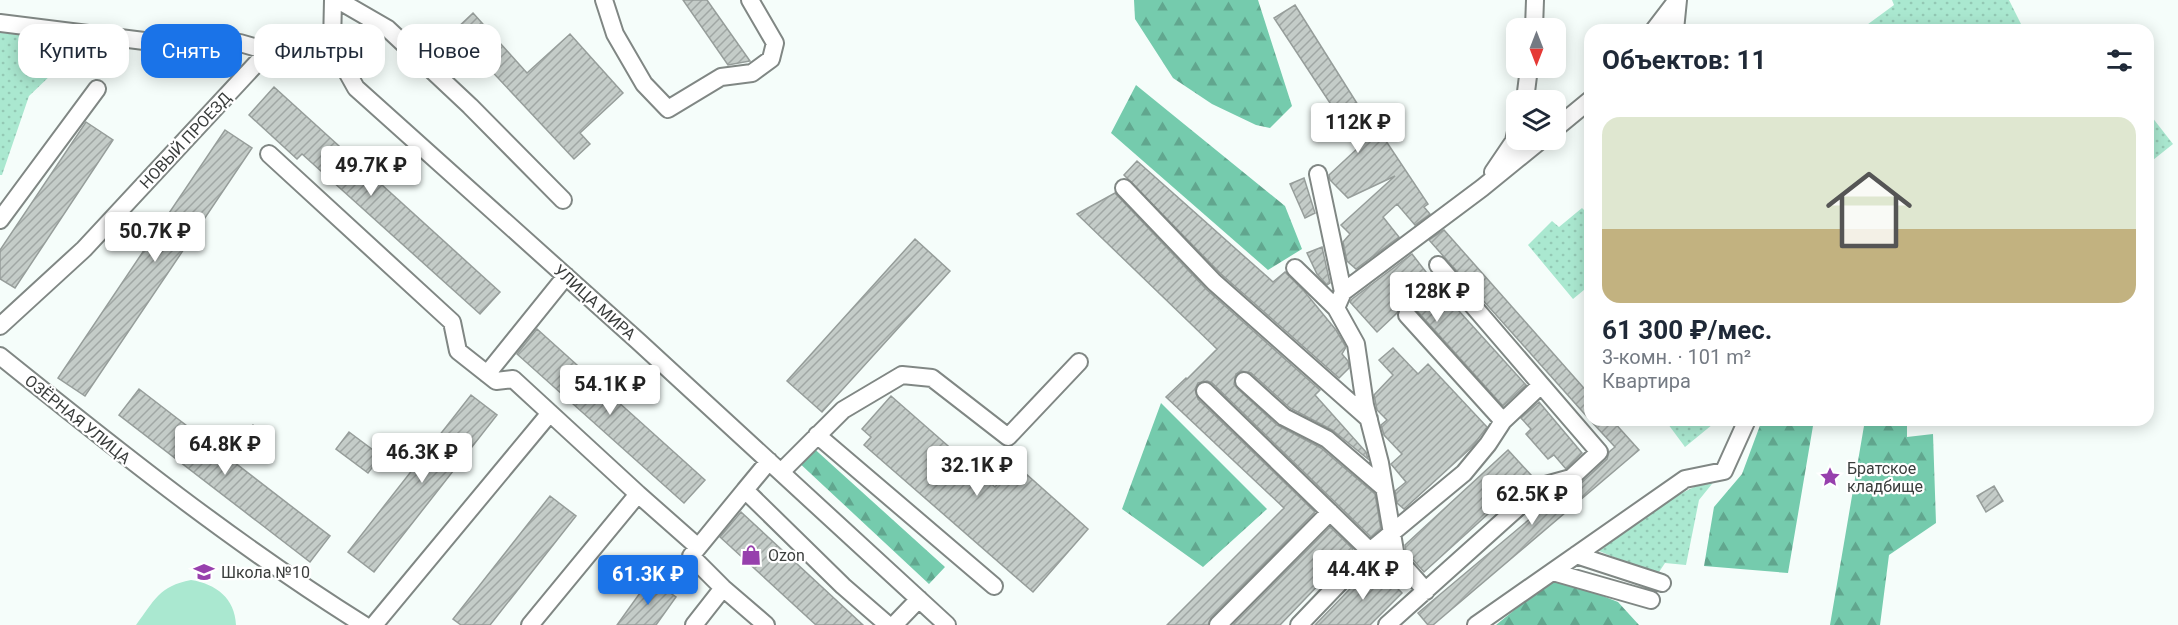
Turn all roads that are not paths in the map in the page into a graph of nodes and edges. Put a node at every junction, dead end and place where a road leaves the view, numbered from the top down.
1 (333, 0) edge
2 (338, 0) edge
3 (604, 0) edge
4 (750, 0) edge
5 (1535, 0) edge
6 (1678, 0) edge
7 (1535, 18) edge
8 (0, 23) edge
9 (332, 24) edge
10 (1659, 24) edge
11 (1676, 24) edge
12 (254, 47) edge
13 (254, 66) edge
14 (350, 78) edge
15 (97, 89) dead end
16 (1584, 104) edge
17 (1566, 119) edge
18 (1508, 150) edge
19 (1529, 150) edge
20 (269, 154) dead end
21 (1318, 174) dead end
22 (1124, 188) dead end
23 (1482, 188) junction
24 (563, 200) dead end
25 (0, 220) edge
26 (1438, 265) dead end
27 (1295, 268) dead end
28 (566, 276) junction
29 (1340, 300) junction
30 (1407, 315) dead end
31 (0, 326) edge
32 (0, 356) edge
33 (1079, 362) dead end
34 (487, 374) junction
35 (1244, 381) dead end
36 (1541, 385) junction
37 (1205, 391) dead end
38 (550, 413) junction
39 (1369, 419) junction
40 (1503, 421) junction
41 (1744, 426) edge
42 (817, 435) junction
43 (775, 467) junction
44 (1384, 488) junction
45 (745, 490) junction
46 (638, 494) junction
47 (1330, 512) junction
48 (1391, 534) junction
49 (698, 547) junction
50 (1370, 551) junction
51 (1576, 555) junction
52 (1396, 557) junction
53 (1553, 572) junction
54 (1662, 583) dead end
55 (994, 586) dead end
56 (723, 588) junction
57 (1426, 591) junction
58 (919, 599) junction
59 (1652, 600) dead end
60 (1406, 618) edge
61 (364, 625) edge
62 (374, 625) edge
63 (530, 625) edge
64 (694, 625) edge
65 (766, 625) edge
66 (888, 625) edge
67 (894, 625) edge
68 (947, 625) edge
69 (1218, 625) edge
70 (1299, 625) edge
71 (1387, 625) edge
72 (1476, 625) edge

1 - 9 street
2 - 24 street
3 - 4 street
5 - 7 street
6 - 10 street
6 - 11 street
8 - 12 street
13 - 31 street, НОВЫЙ ПРОЕЗД
14 - 28 street, УЛИЦА МИРА
15 - 25 street
16 - 17 street
18 - 23 street
19 - 23 street
20 - 34 street
21 - 29 street
22 - 39 street
23 - 29 street
26 - 36 street
27 - 29 street
28 - 34 street
28 - 43 street, УЛИЦА МИРА
29 - 39 street
30 - 40 street
32 - 61 street, ОЗЁРНАЯ УЛИЦА
33 - 42 street
34 - 38 street
35 - 44 street
36 - 40 street
36 - 57 street
37 - 47 street
38 - 46 street
38 - 62 street
39 - 44 street
40 - 48 street
41 - 51 street
42 - 43 street
42 - 55 street
43 - 45 street
43 - 58 street, УЛИЦА МИРА
44 - 48 street
45 - 49 street
45 - 66 street
46 - 49 street
46 - 63 street
47 - 50 street
47 - 69 street
48 - 50 street
48 - 52 street
49 - 56 street
50 - 52 street
50 - 70 street
51 - 53 street
51 - 54 street
52 - 57 street
53 - 59 street
53 - 72 street
56 - 64 street
56 - 65 street
57 - 60 street
58 - 67 street
58 - 68 street, УЛИЦА МИРА
60 - 71 street

